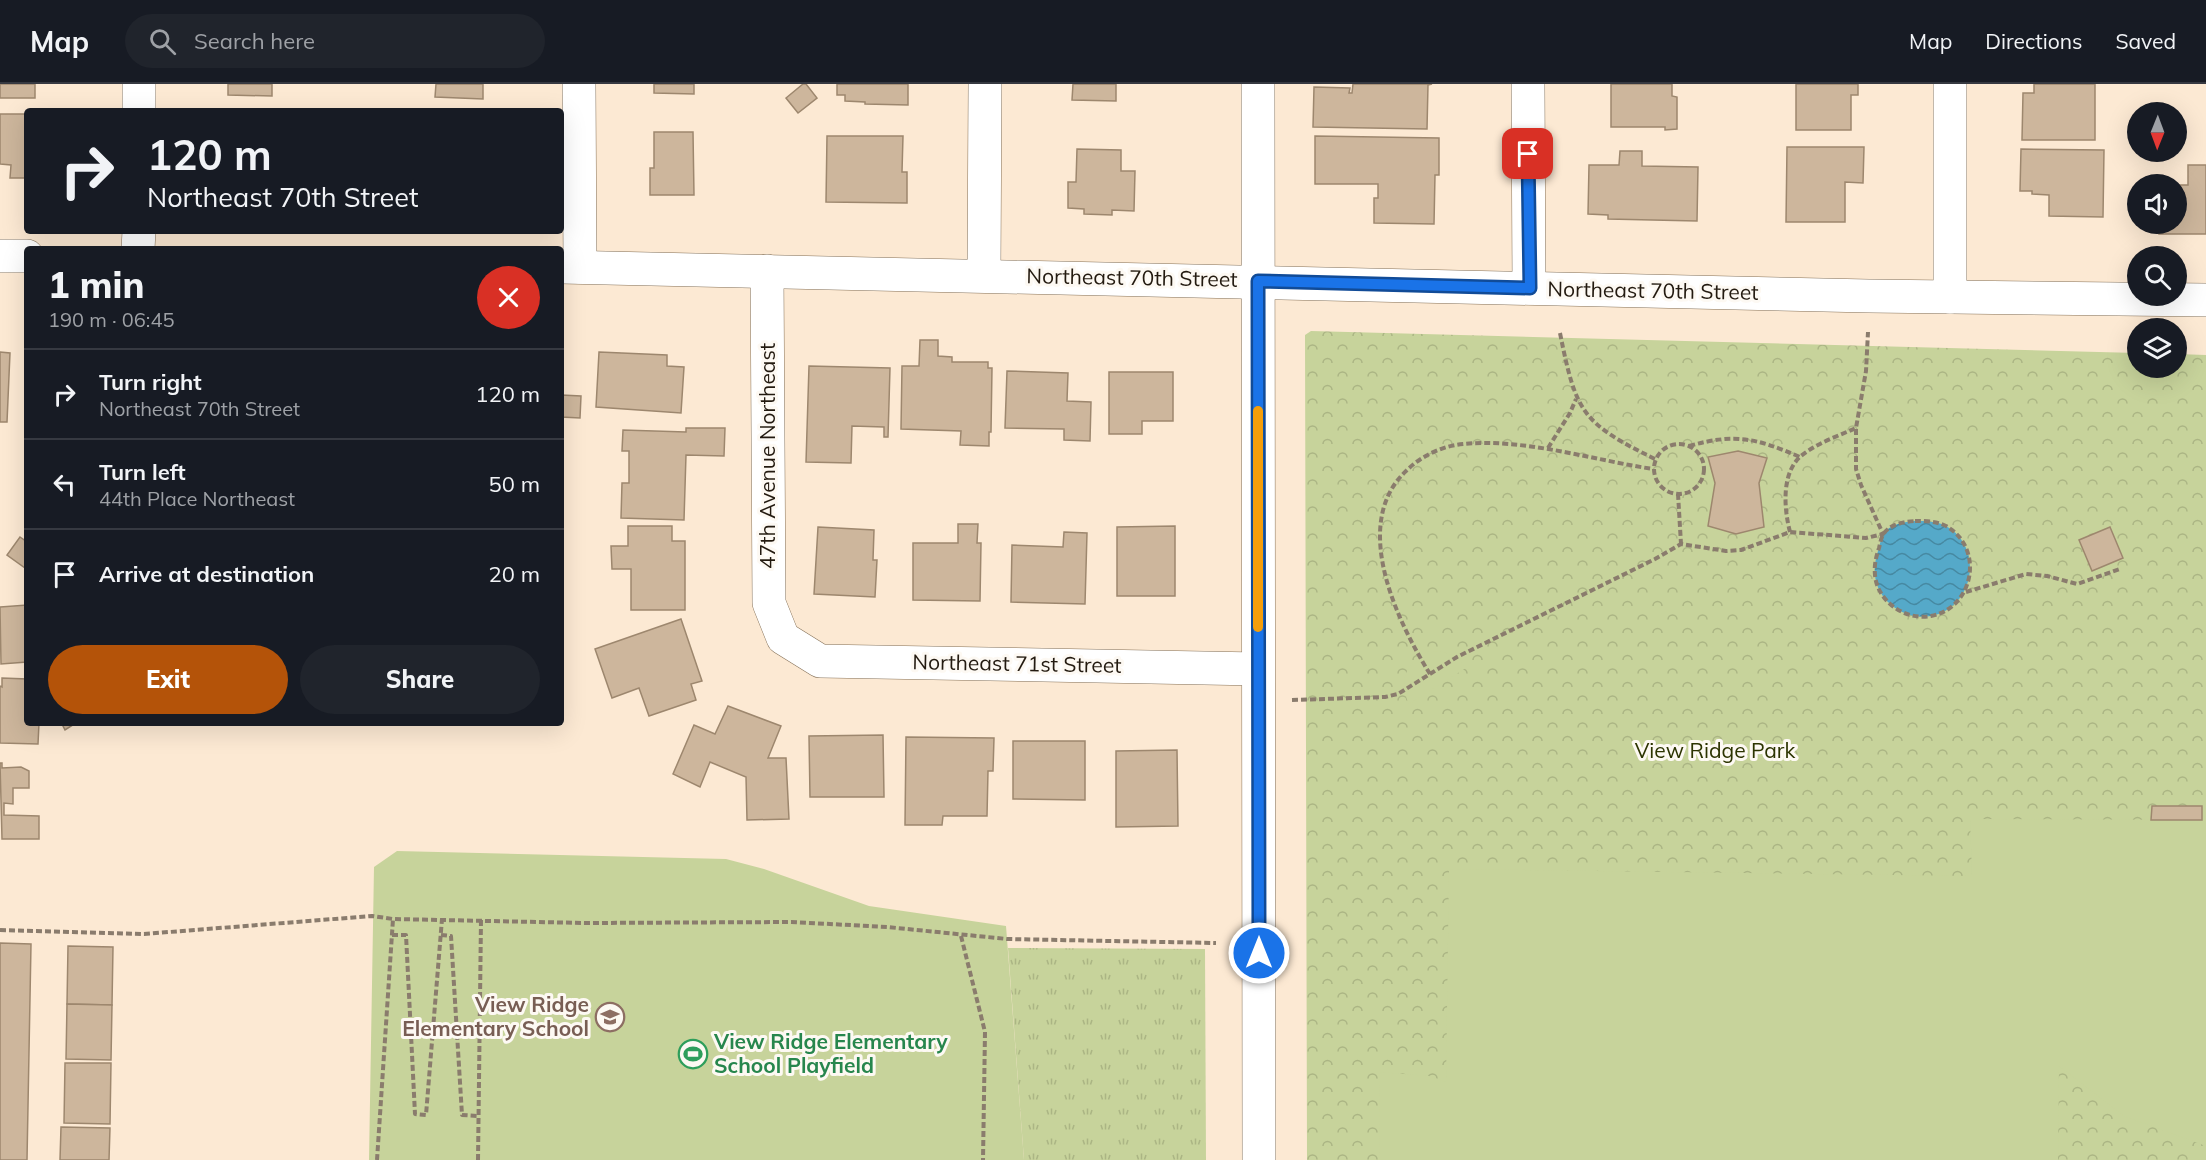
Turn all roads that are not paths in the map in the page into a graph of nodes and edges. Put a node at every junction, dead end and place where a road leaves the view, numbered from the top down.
1 (139, 84) edge
2 (579, 84) edge
3 (985, 84) edge
4 (1258, 84) edge
5 (1528, 84) edge
6 (1950, 84) edge
7 (139, 108) edge
8 (0, 256) edge
9 (24, 256) edge
10 (571, 267) edge
11 (767, 271) junction
12 (984, 275) junction
13 (1258, 281) junction
14 (1530, 288) junction
15 (1950, 297) junction
16 (2206, 300) edge
17 (783, 638) joint
18 (1258, 685) junction
19 (1259, 1160) edge

1 - 7 street
2 - 10 street
3 - 12 street
4 - 13 street
5 - 14 street
6 - 15 street
8 - 9 street
10 - 11 street, Northeast 70th Street
11 - 12 street, Northeast 70th Street
11 - 17 street, 47th Avenue Northeast
12 - 13 street, Northeast 70th Street
13 - 14 street, Northeast 70th Street
13 - 18 street
14 - 15 street, Northeast 70th Street
15 - 16 street, Northeast 70th Street
17 - 18 street, Northeast 71st Street
18 - 19 street

